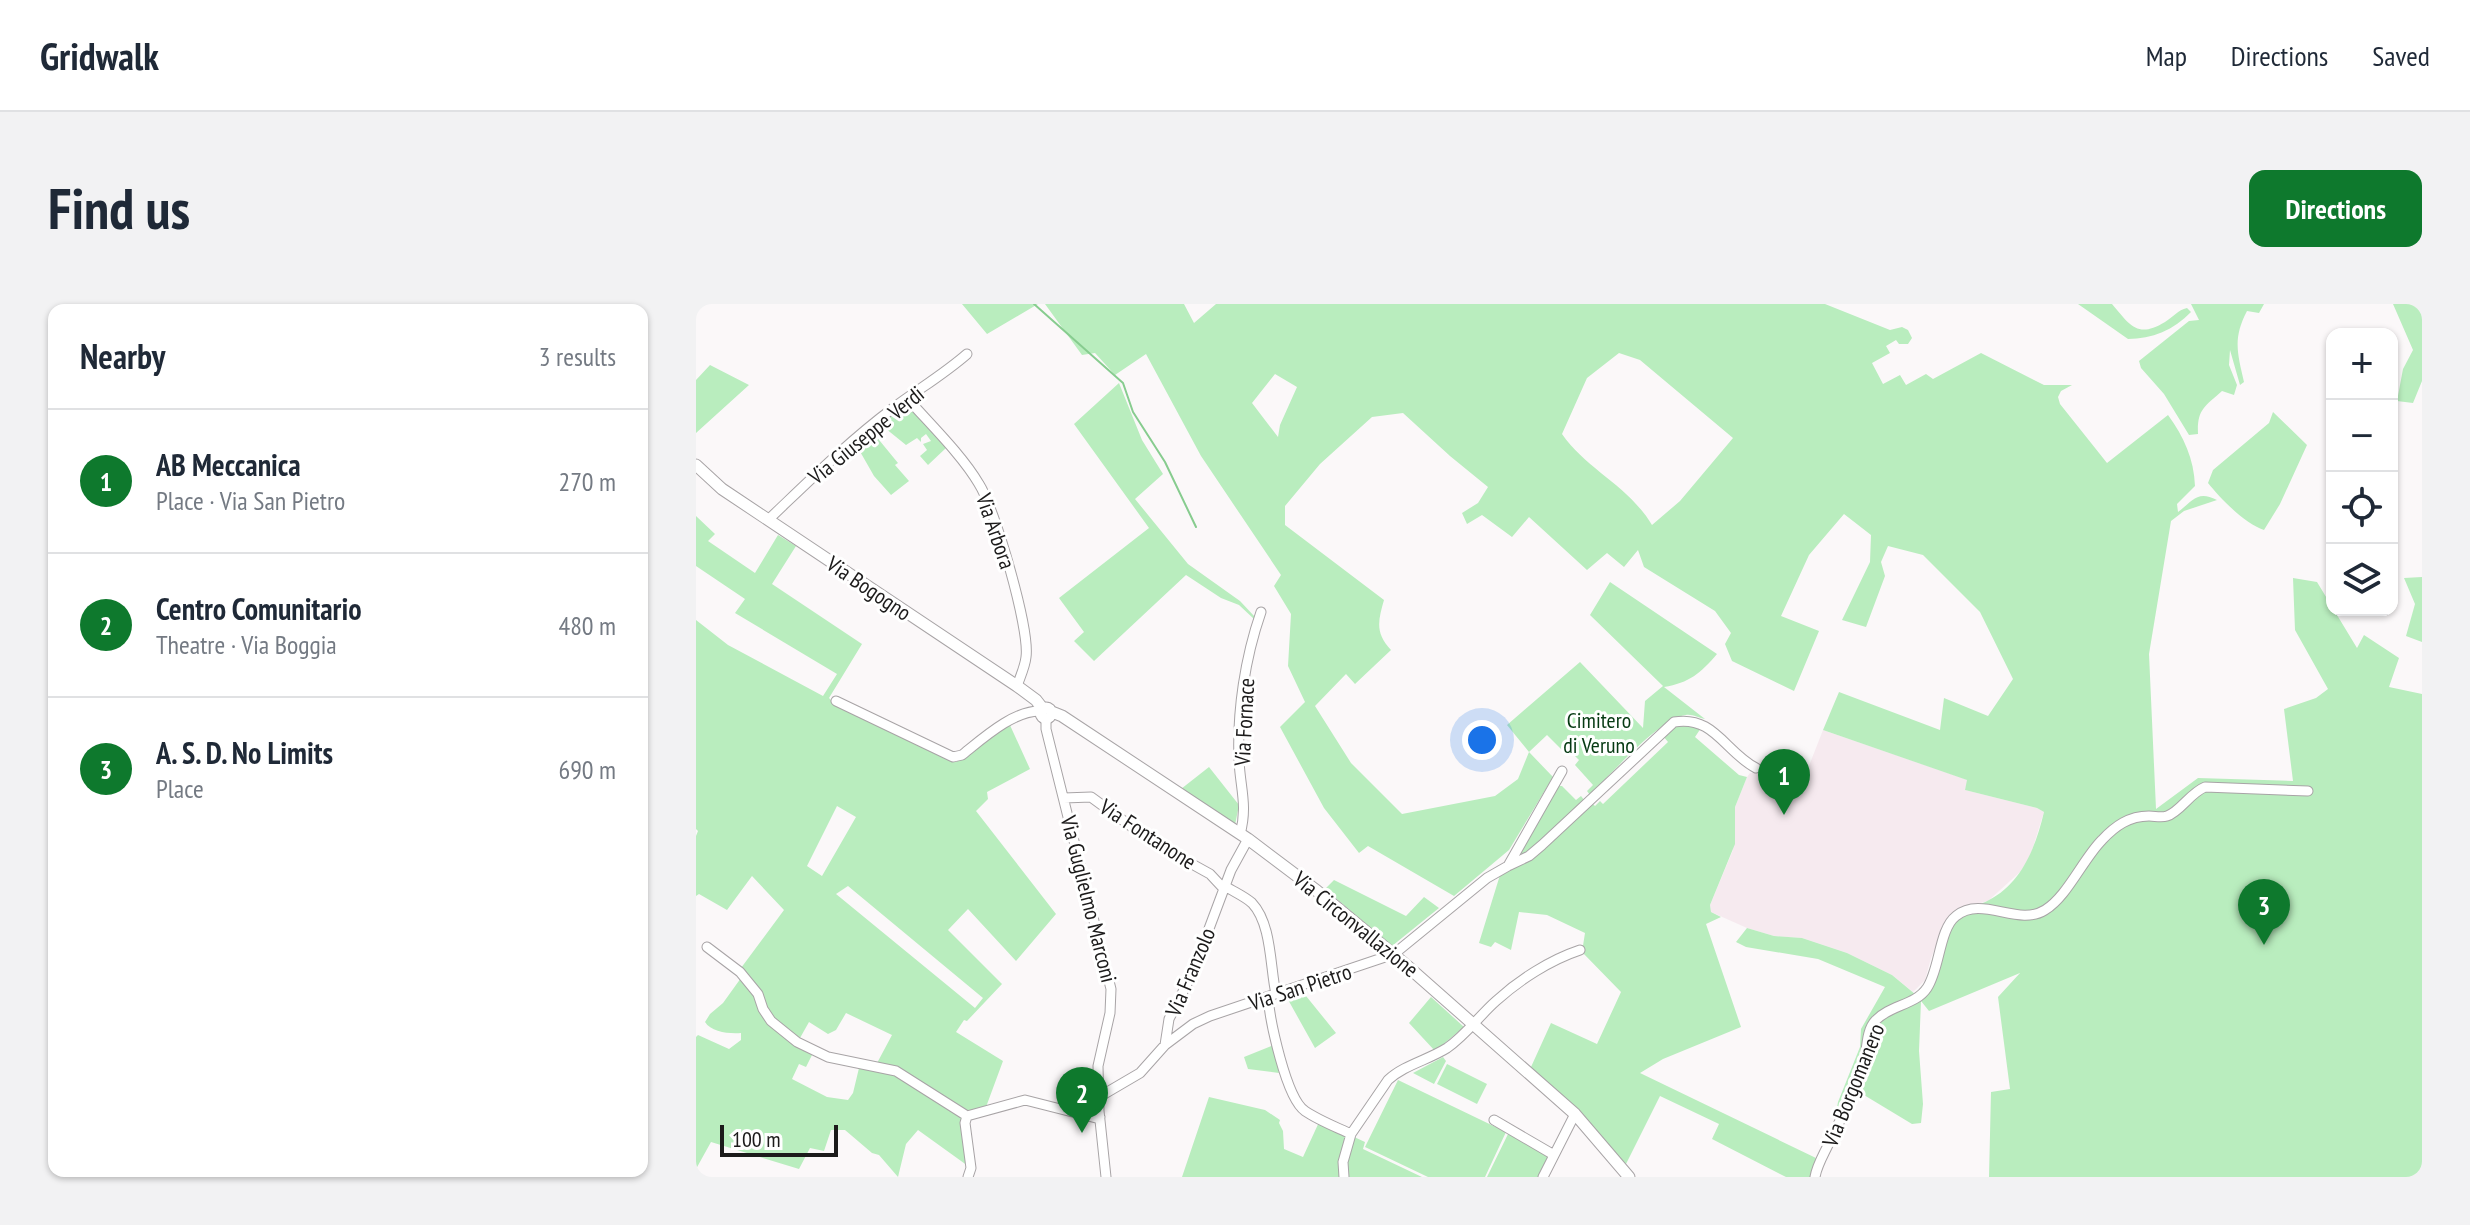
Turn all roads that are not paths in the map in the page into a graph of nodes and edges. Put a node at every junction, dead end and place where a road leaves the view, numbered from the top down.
1 (967, 354) dead end
2 (907, 398) junction
3 (696, 465) edge
4 (768, 520) junction
5 (1261, 612) dead end
6 (1017, 686) junction
7 (836, 701) dead end
8 (1045, 712) junction
9 (1756, 768) dead end
10 (1562, 771) dead end
11 (2308, 791) dead end
12 (1064, 798) junction
13 (1244, 836) junction
14 (1508, 866) junction
15 (1224, 888) junction
16 (707, 947) dead end
17 (1580, 950) dead end
18 (1394, 954) junction
19 (1272, 996) junction
20 (1475, 1024) junction
21 (1165, 1045) junction
22 (1099, 1097) junction
23 (1575, 1114) junction
24 (967, 1116) junction
25 (1100, 1117) junction
26 (1494, 1120) dead end
27 (1351, 1134) junction
28 (1554, 1155) junction
29 (968, 1177) edge
30 (1106, 1177) edge
31 (1344, 1177) edge
32 (1543, 1177) edge
33 (1629, 1177) edge
34 (1815, 1177) edge

1 - 2 street, Via Giuseppe Verdi
2 - 4 street, Via Giuseppe Verdi
2 - 6 street, Via Arbora
3 - 4 main road, Via Bogogno
4 - 6 main road, Via Bogogno
5 - 13 street, Via Fornace
6 - 8 main road, Via Bogogno
7 - 8 street
8 - 12 street, Via Guglielmo Marconi
8 - 13 main road, Via Circonvallazione
9 - 14 street, Via San Pietro
10 - 14 street, Via San Pietro
11 - 34 street, Via Borgomanero
12 - 15 street, Via Fontanone
12 - 22 street, Via Guglielmo Marconi
13 - 15 street, Via Franzolo
13 - 18 main road, Via Circonvallazione
14 - 18 street, Via San Pietro
15 - 19 street, Via Fontanone
15 - 21 street, Via Franzolo
16 - 24 street
17 - 20 street
18 - 19 street, Via San Pietro
18 - 20 main road, Via Circonvallazione
19 - 21 street, Via San Pietro
19 - 27 street, Via Fontanone
20 - 23 main road, Via Circonvallazione
20 - 27 street
21 - 22 street, Via Franzolo
22 - 25 street, Via Guglielmo Marconi
23 - 28 street
23 - 33 main road, Via Circonvallazione
24 - 25 street
24 - 29 street
25 - 30 street, Via Guglielmo Marconi
26 - 28 street
27 - 31 street
28 - 32 street

